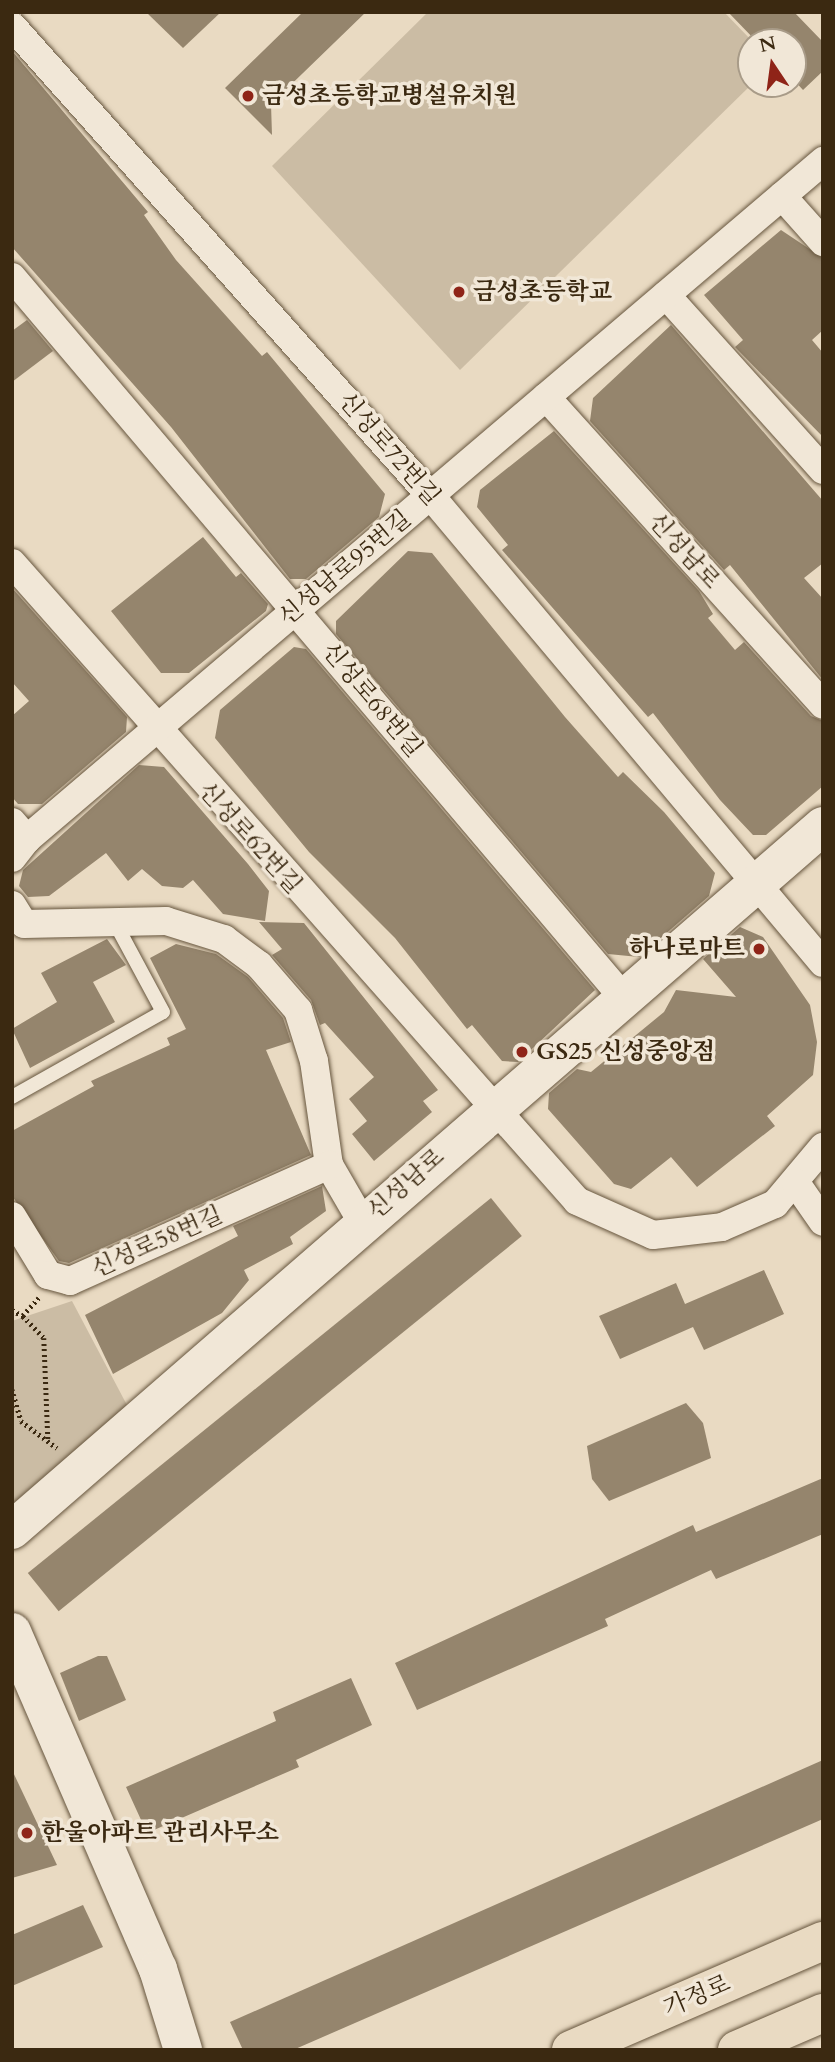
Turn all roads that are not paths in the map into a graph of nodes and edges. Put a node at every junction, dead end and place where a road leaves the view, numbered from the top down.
1 (12, 26) edge
2 (823, 162) edge
3 (782, 196) junction
4 (823, 242) edge
5 (16, 288) edge
6 (666, 295) junction
7 (546, 397) junction
8 (823, 470) edge
9 (430, 495) junction
10 (12, 564) edge
11 (296, 610) junction
12 (823, 705) edge
13 (155, 730) junction
14 (823, 826) edge
15 (17, 840) edge
16 (758, 879) junction
17 (112, 918) junction
18 (16, 920) edge
19 (823, 963) edge
20 (622, 996) junction
21 (12, 1097) edge
22 (492, 1108) junction
23 (823, 1147) edge
24 (329, 1165) junction
25 (796, 1183) junction
26 (12, 1216) edge
27 (362, 1222) junction
28 (823, 1222) edge
29 (12, 1530) edge
30 (12, 1632) edge
31 (823, 1941) edge
32 (823, 2012) edge
33 (183, 2050) edge
34 (571, 2050) edge
35 (737, 2050) edge

1 - 9 street, 신성로72번길
2 - 3 street, 신성남로95번길
3 - 4 street
3 - 6 street, 신성남로95번길
5 - 11 street, 신성로68번길
6 - 7 street, 신성남로95번길
6 - 8 street
7 - 9 street, 신성남로95번길
7 - 12 street, 신성남로
9 - 11 street, 신성남로95번길
9 - 16 street, 신성로72번길
10 - 13 street, 신성로62번길
11 - 13 street, 신성남로95번길
11 - 20 street, 신성로68번길
13 - 15 street, 신성남로95번길
13 - 22 street, 신성로62번길
14 - 16 street
16 - 19 street
16 - 20 street, 신성남로
17 - 18 street
17 - 21 lane
17 - 24 street
20 - 22 street, 신성남로
22 - 25 street
22 - 27 street, 신성남로
23 - 25 street
24 - 26 street, 신성로58번길
24 - 27 street
25 - 28 street
27 - 29 street, 신성남로
30 - 33 street
31 - 34 main road, 가정로
32 - 35 main road

